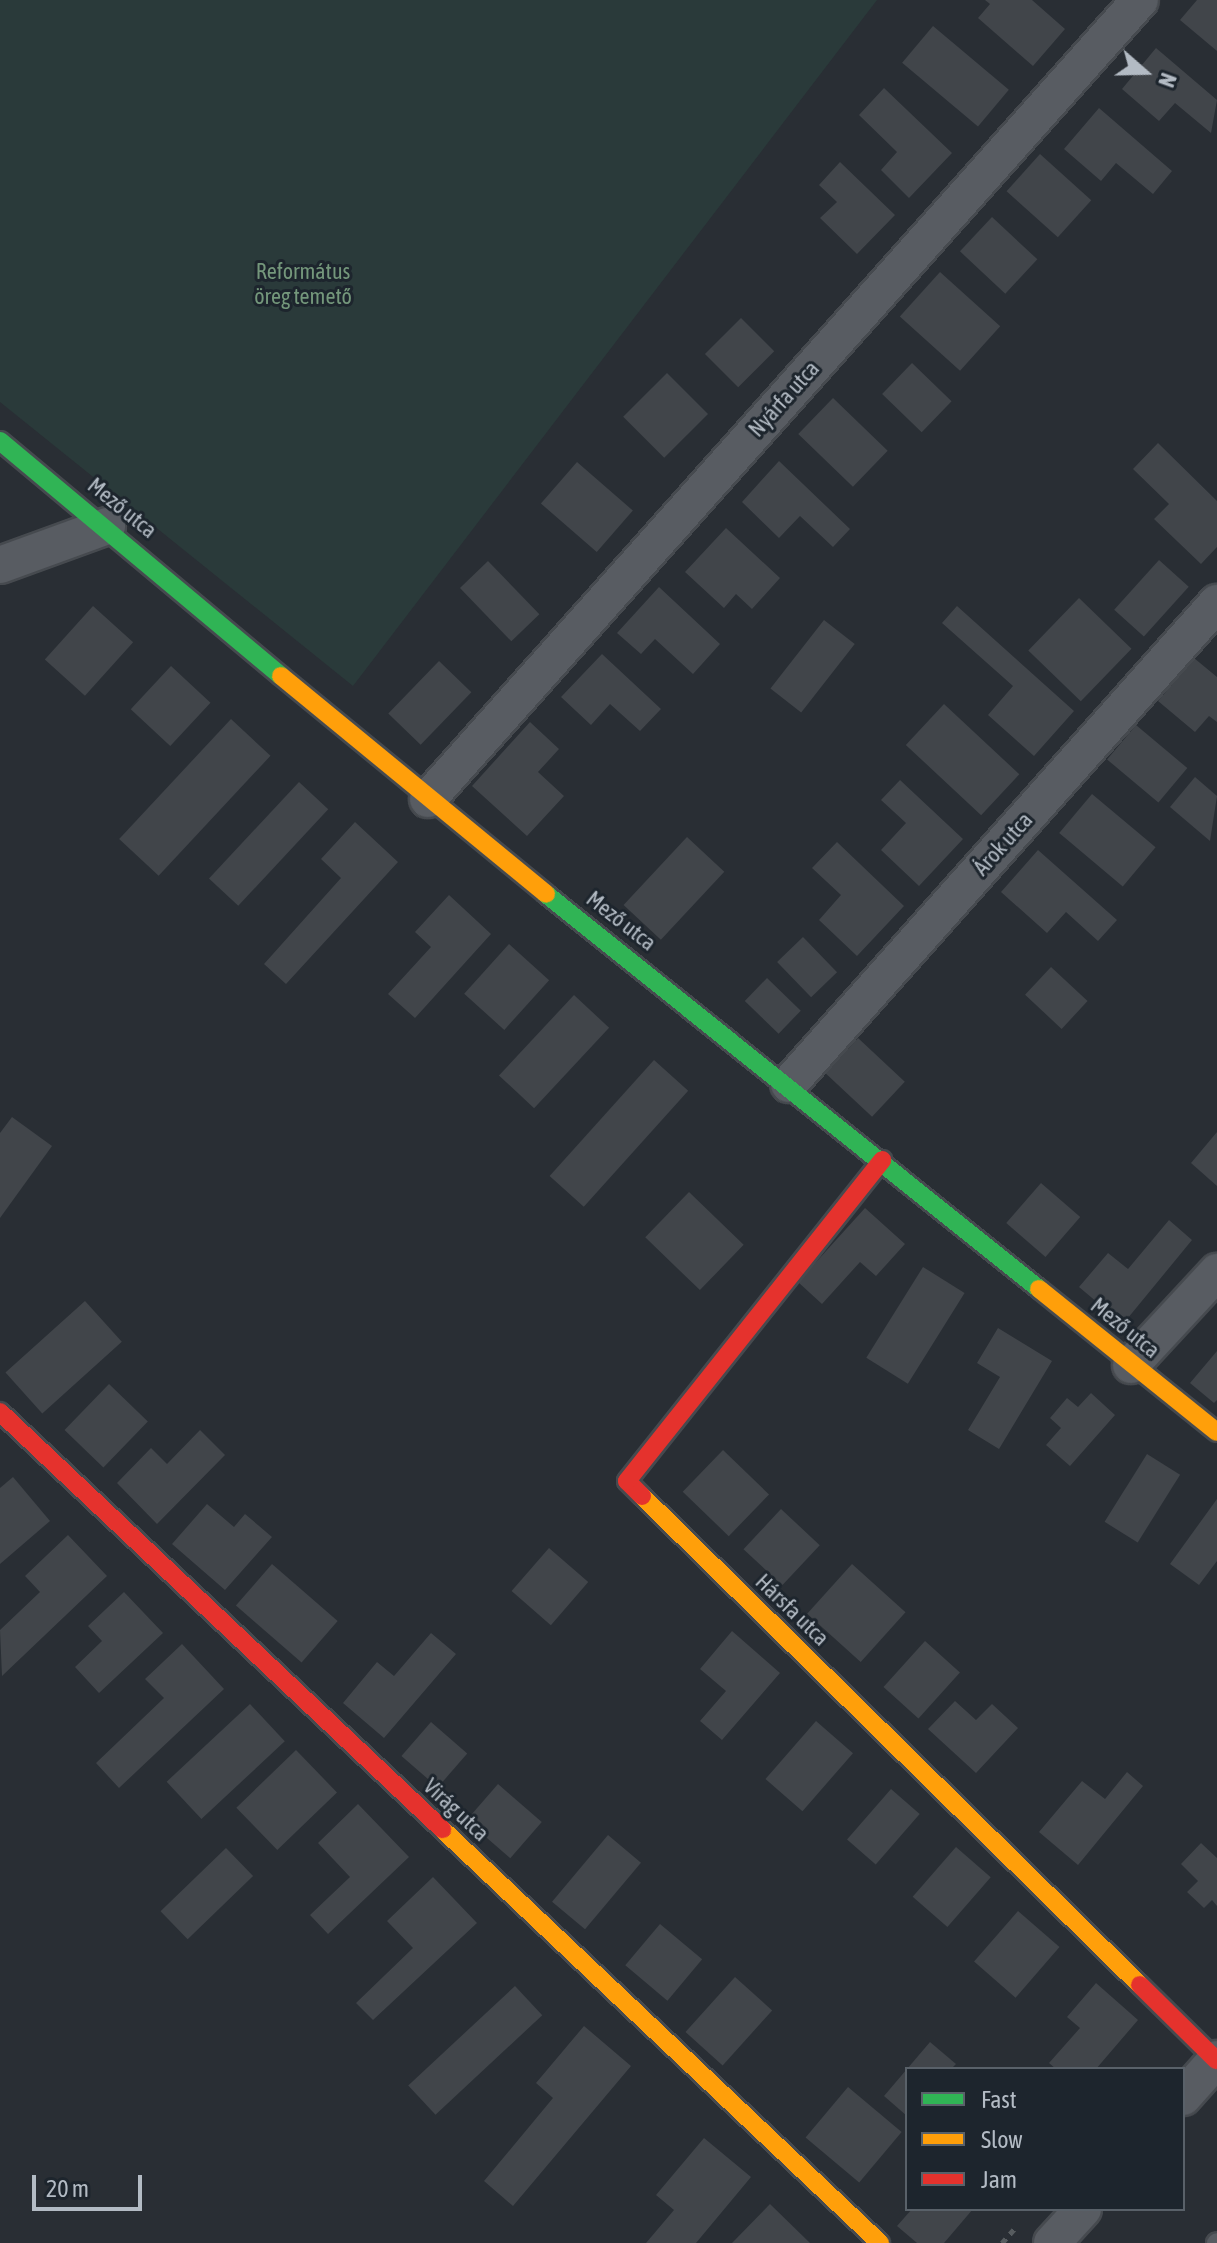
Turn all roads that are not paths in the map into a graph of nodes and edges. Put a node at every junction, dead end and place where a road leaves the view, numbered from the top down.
1 (1140, 0) edge
2 (0, 441) edge
3 (107, 526) junction
4 (0, 565) edge
5 (1217, 603) edge
6 (428, 799) junction
7 (789, 1084) junction
8 (882, 1160) junction
9 (1217, 1272) edge
10 (1131, 1365) junction
11 (0, 1412) edge
12 (1217, 1432) edge
13 (1217, 2060) edge
14 (1185, 2095) edge
15 (1081, 2211) edge
16 (880, 2243) edge
17 (1052, 2243) edge

1 - 6 street, Nyárfa utca
2 - 3 street, Mező utca
3 - 4 street
3 - 6 street, Mező utca
5 - 7 street, Árok utca
6 - 7 street, Mező utca
7 - 8 street, Mező utca
8 - 10 street, Mező utca
8 - 13 street, Hársfa utca
9 - 10 street
10 - 12 street, Mező utca
11 - 16 street, Virág utca
13 - 14 street
15 - 17 street

